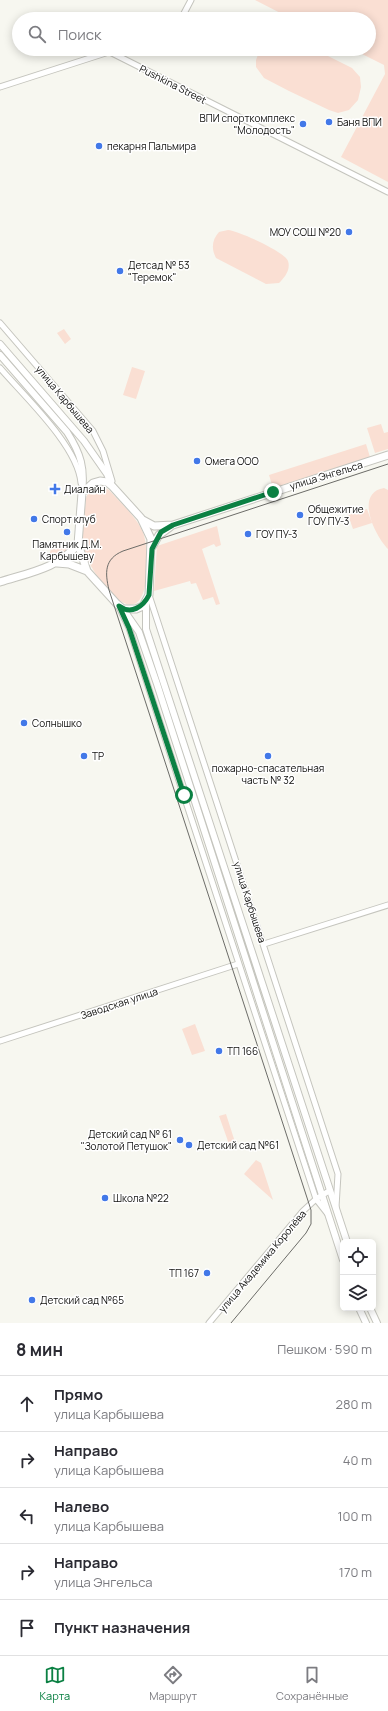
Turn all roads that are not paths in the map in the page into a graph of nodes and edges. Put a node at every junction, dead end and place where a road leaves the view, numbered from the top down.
1 (191, 0) edge
2 (185, 12) edge
3 (93, 56) edge
4 (118, 56) edge
5 (0, 87) edge
6 (388, 192) edge
7 (0, 323) edge
8 (0, 344) edge
9 (0, 355) edge
10 (0, 368) edge
11 (388, 456) edge
12 (112, 485) junction
13 (82, 493) junction
14 (141, 518) junction
15 (173, 525) junction
16 (78, 544) junction
17 (152, 549) junction
18 (56, 563) junction
19 (87, 570) junction
20 (0, 582) edge
21 (148, 599) junction
22 (121, 607) junction
23 (388, 905) edge
24 (264, 944) junction
25 (238, 964) junction
26 (0, 1041) edge
27 (329, 1191) junction
28 (322, 1194) junction
29 (316, 1199) junction
30 (336, 1210) junction
31 (327, 1213) junction
32 (346, 1239) edge
33 (340, 1251) edge
34 (360, 1311) edge
35 (371, 1311) edge
36 (209, 1323) edge
37 (366, 1323) edge
38 (377, 1323) edge

1 - 2 street
3 - 5 street
4 - 6 street, Pushkina Street
7 - 12 street, улица Карбышева
8 - 12 street, улица Карбышева
9 - 13 street, улица Карбышева
10 - 13 street, улица Карбышева
11 - 15 main road, улица Энгельса
12 - 13 main road
12 - 14 main road, улица Карбышева
13 - 16 main road, улица Карбышева
14 - 15 main road, улица Энгельса
14 - 17 main road, улица Карбышева
15 - 17 main road, улица Энгельса
16 - 18 main road
16 - 19 main road, улица Карбышева
17 - 21 main road, улица Карбышева
18 - 19 main road
18 - 20 main road
19 - 22 main road, улица Карбышева
21 - 22 main road
21 - 24 street, улица Карбышева
21 - 27 street, улица Карбышева
22 - 25 street, улица Карбышева
22 - 28 street, улица Карбышева
23 - 24 street
24 - 30 street, улица Карбышева
25 - 26 street, Заводская улица
25 - 29 street, улица Карбышева
27 - 28 street, улица Академика Королёва
27 - 30 street, улица Карбышева
28 - 29 street, улица Академика Королёва
28 - 31 street, улица Карбышева
29 - 31 street, улица Карбышева
29 - 36 street, улица Академика Королёва
30 - 32 street, улица Карбышева
31 - 33 street, улица Карбышева
34 - 37 street
35 - 38 street

